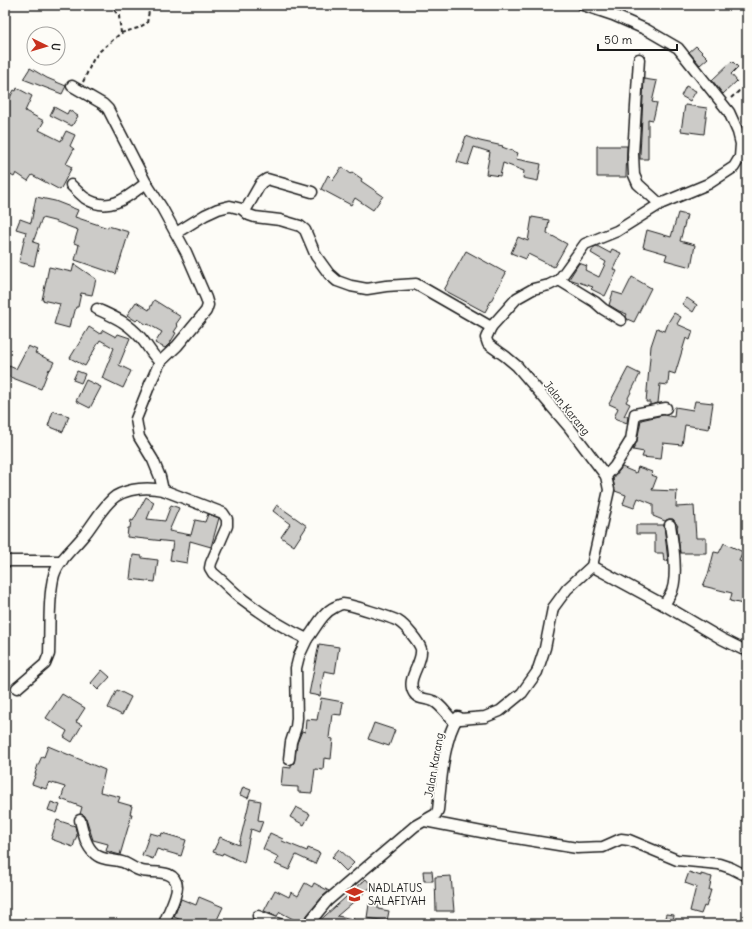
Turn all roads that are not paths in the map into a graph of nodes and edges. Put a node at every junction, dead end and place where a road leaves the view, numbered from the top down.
1 (583, 5) edge
2 (640, 59) dead end
3 (76, 88) road end
4 (146, 183) junction
5 (71, 185) dead end
6 (312, 192) dead end
7 (660, 204) junction
8 (246, 211) junction
9 (176, 233) junction
10 (559, 280) junction
11 (97, 309) dead end
12 (621, 320) dead end
13 (491, 327) junction
14 (160, 362) junction
15 (666, 408) dead end
16 (606, 476) junction
17 (163, 490) junction
18 (670, 525) dead end
19 (5, 561) edge
20 (62, 561) junction
21 (592, 566) junction
22 (664, 605) junction
23 (307, 639) junction
24 (742, 649) dead end
25 (17, 688) dead end
26 (455, 722) junction
27 (289, 759) dead end
28 (80, 820) dead end
29 (425, 821) junction
30 (747, 876) edge
31 (258, 916) dead end
32 (164, 924) edge
33 (279, 924) edge
34 (308, 924) edge

1 - 7 street
2 - 7 street
3 - 4 street
4 - 5 street
4 - 9 street
6 - 8 street
7 - 10 street
8 - 9 street
8 - 13 street
9 - 14 street
10 - 12 street
10 - 13 street
11 - 14 street
13 - 16 street, Jalan Karang
14 - 17 street
15 - 16 street
16 - 21 street
17 - 20 street
17 - 23 street
18 - 22 street
19 - 20 street
20 - 25 street
21 - 22 street
21 - 26 street, Jalan Karang
22 - 24 street
23 - 26 street
23 - 27 street
26 - 29 street, Jalan Karang
28 - 32 street
29 - 30 street
29 - 34 street, Jalan Karang
31 - 33 street

